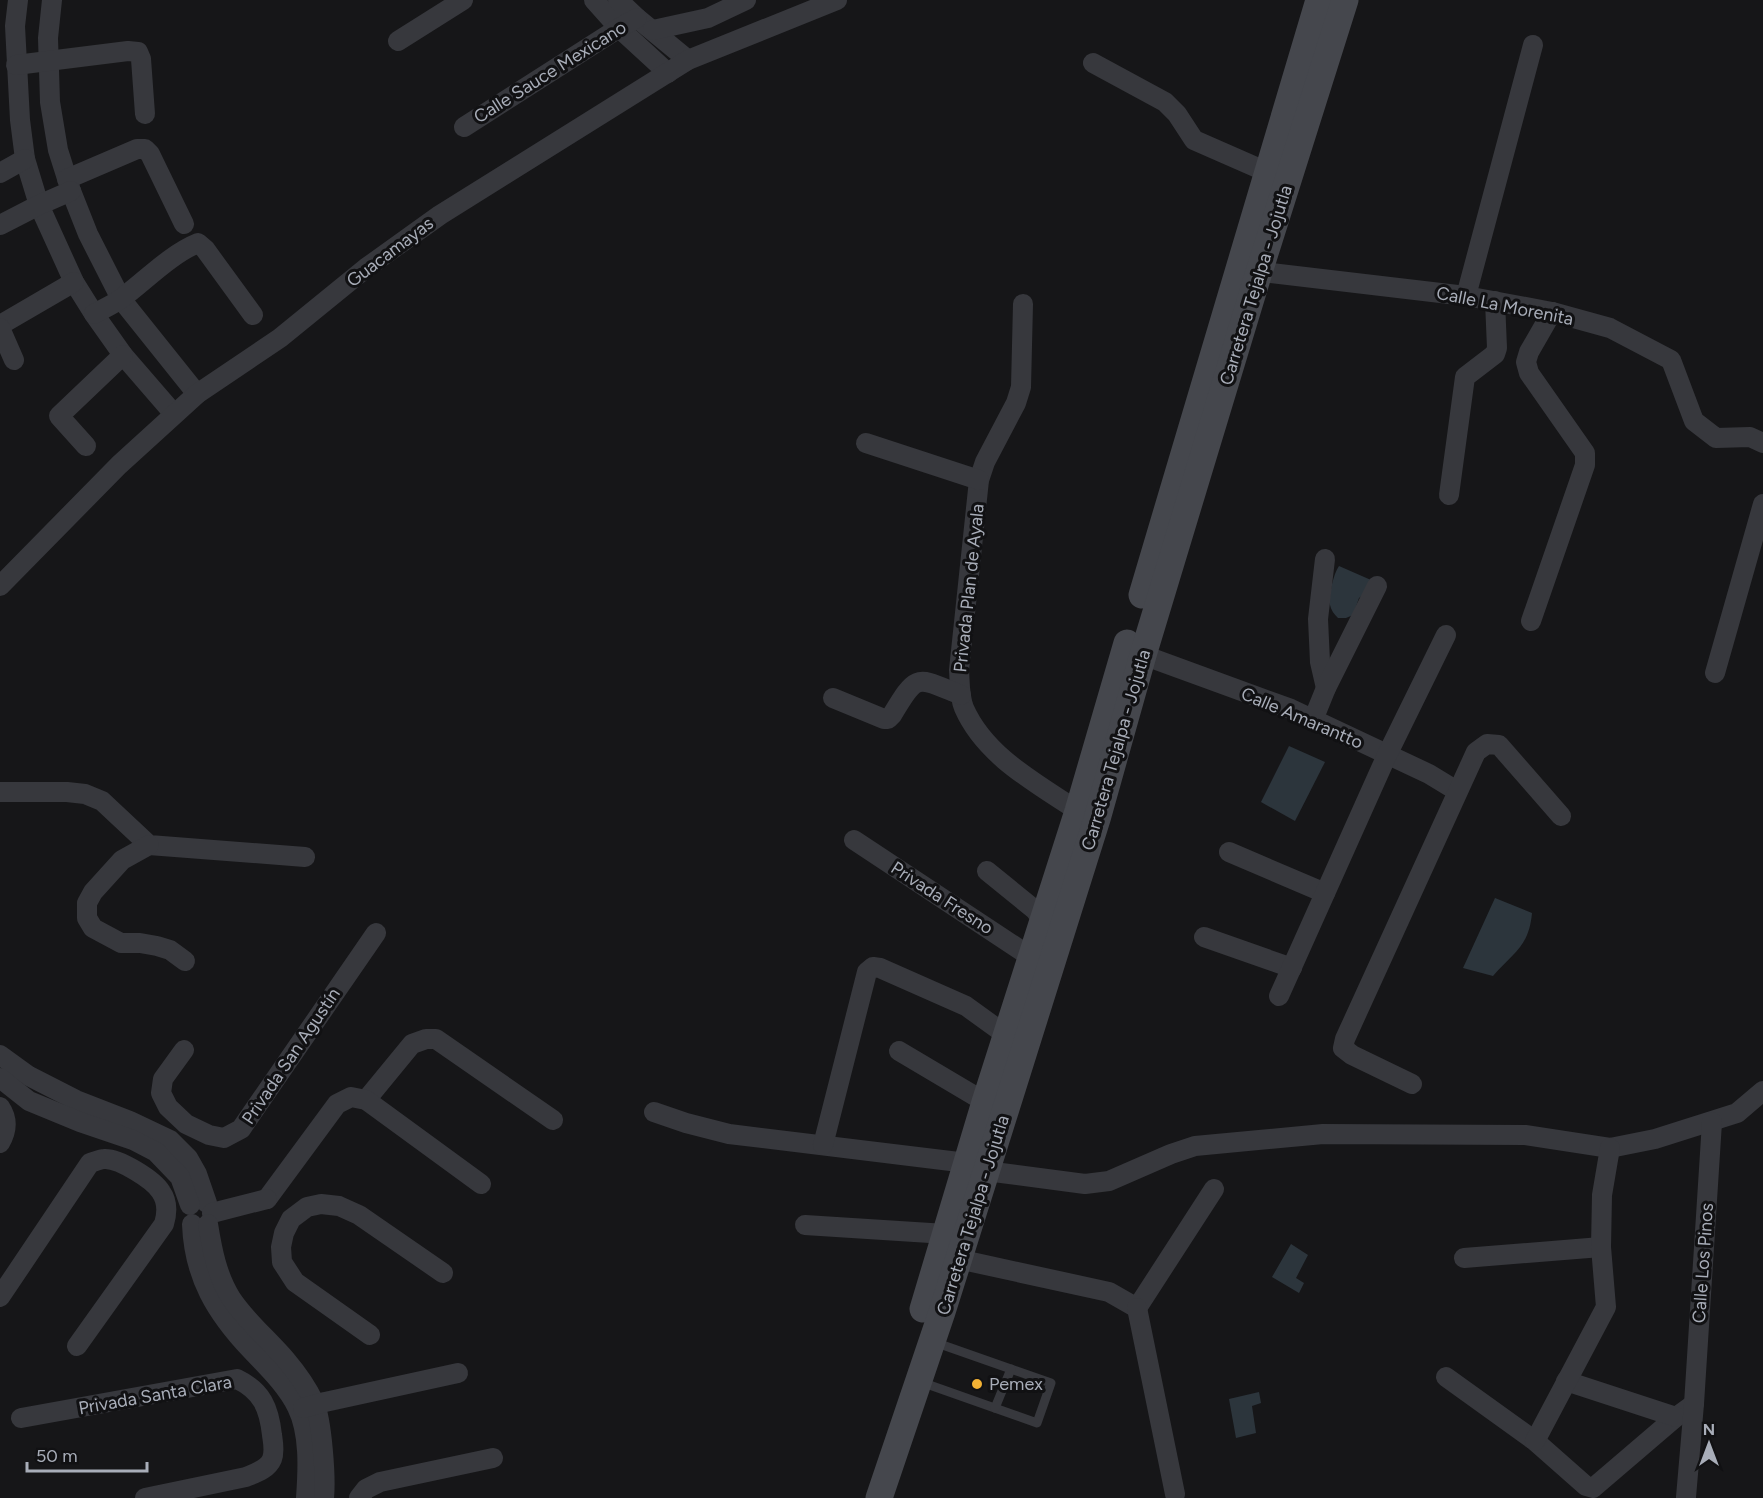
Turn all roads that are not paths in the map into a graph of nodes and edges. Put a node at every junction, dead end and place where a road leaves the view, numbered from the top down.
1 (18, 0) edge
2 (52, 0) edge
3 (463, 0) edge
4 (594, 0) edge
5 (618, 0) edge
6 (746, 0) edge
7 (837, 0) edge
8 (1319, 0) edge
9 (1345, 0) edge
10 (645, 24) junction
11 (8, 27) edge
12 (619, 28) junction
13 (398, 40) dead end
14 (1533, 45) dead end
15 (688, 60) junction
16 (48, 62) junction
17 (1093, 63) dead end
18 (16, 65) junction
19 (668, 73) junction
20 (145, 114) dead end
21 (464, 127) dead end
22 (25, 159) junction
23 (1267, 172) junction
24 (0, 173) edge
25 (69, 185) junction
26 (39, 205) junction
27 (184, 224) dead end
28 (0, 225) edge
29 (1249, 270) junction
30 (74, 282) junction
31 (1466, 296) junction
32 (121, 299) junction
33 (1495, 301) junction
34 (1023, 304) dead end
35 (1552, 312) junction
36 (94, 314) junction
37 (253, 315) dead end
38 (0, 327) edge
39 (123, 355) junction
40 (14, 360) dead end
41 (197, 394) junction
42 (174, 414) junction
43 (866, 443) dead end
44 (1763, 443) edge
45 (86, 446) dead end
46 (980, 480) junction
47 (1449, 495) dead end
48 (1763, 504) edge
49 (1325, 560) dead end
50 (0, 586) edge
51 (1377, 586) dead end
52 (1531, 621) dead end
53 (1446, 635) dead end
54 (1143, 655) junction
55 (1715, 673) dead end
56 (1326, 688) junction
57 (961, 695) junction
58 (833, 698) dead end
59 (1313, 720) junction
60 (1387, 755) junction
61 (1457, 791) junction
62 (0, 792) edge
63 (1078, 811) junction
64 (1561, 816) dead end
65 (854, 840) dead end
66 (149, 845) junction
67 (1229, 852) dead end
68 (305, 857) dead end
69 (987, 871) dead end
70 (1325, 893) junction
71 (376, 933) dead end
72 (1204, 936) dead end
73 (1042, 938) junction
74 (185, 961) dead end
75 (1292, 968) junction
76 (1279, 996) dead end
77 (1006, 1035) junction
78 (184, 1050) dead end
79 (899, 1052) dead end
80 (1, 1058) edge
81 (0, 1078) edge
82 (1412, 1084) dead end
83 (1762, 1095) edge
84 (366, 1100) junction
85 (985, 1102) junction
86 (0, 1107) edge
87 (654, 1112) dead end
88 (554, 1120) dead end
89 (1712, 1122) junction
90 (186, 1124) junction
91 (0, 1143) edge
92 (823, 1145) junction
93 (163, 1146) junction
94 (1610, 1148) junction
95 (976, 1167) junction
96 (139, 1172) junction
97 (482, 1184) dead end
98 (1214, 1189) dead end
99 (267, 1199) junction
100 (202, 1214) junction
101 (291, 1219) junction
102 (805, 1225) dead end
103 (946, 1233) junction
104 (1601, 1247) junction
105 (1464, 1258) dead end
106 (958, 1259) junction
107 (443, 1273) dead end
108 (0, 1297) edge
109 (1137, 1308) junction
110 (370, 1335) dead end
111 (932, 1341) junction
112 (77, 1346) dead end
113 (1011, 1369) junction
114 (458, 1373) dead end
115 (1446, 1377) dead end
116 (1566, 1381) junction
117 (919, 1382) junction
118 (1694, 1404) junction
119 (307, 1407) junction
120 (995, 1408) junction
121 (1676, 1417) junction
122 (21, 1418) dead end
123 (270, 1419) junction
124 (1535, 1441) junction
125 (493, 1458) dead end
126 (1175, 1494) dead end
127 (1686, 1497) edge
128 (145, 1498) edge
129 (306, 1498) edge
130 (324, 1498) edge
131 (359, 1498) edge
132 (860, 1498) edge
133 (879, 1498) edge

1 - 11 street
2 - 16 street
3 - 13 street
4 - 12 street
5 - 10 street
6 - 10 street, Calle Sauce Mexicano
7 - 15 street, Guacamayas
8 - 23 main road, Carretera Tejalpa - Jojutla
9 - 29 main road, Carretera Tejalpa - Jojutla
10 - 12 street, Calle Sauce Mexicano
10 - 15 street
11 - 18 street
12 - 19 street
12 - 21 street, Calle Sauce Mexicano
14 - 31 street
15 - 19 street, Guacamayas
16 - 18 street
16 - 20 street
16 - 25 street
17 - 23 street
18 - 22 street
19 - 41 street, Guacamayas
22 - 24 street
22 - 26 street
23 - 29 main road, Carretera Tejalpa - Jojutla
25 - 26 street
25 - 27 street
25 - 32 street
26 - 28 street
26 - 30 street
29 - 31 street, Calle La Morenita
29 - 54 main road, Carretera Tejalpa - Jojutla
29 - 63 main road, Carretera Tejalpa - Jojutla
30 - 36 street
30 - 38 street
31 - 33 street, Calle La Morenita
32 - 36 street
32 - 37 street
32 - 41 street
33 - 35 street, Calle La Morenita
33 - 47 street
34 - 46 street, Privada Plan de Ayala
35 - 44 street, Calle La Morenita
35 - 52 street
36 - 39 street
38 - 40 street
39 - 42 street
39 - 45 street
41 - 42 street, Guacamayas
42 - 50 street, Guacamayas
43 - 46 street, Privada Plan de Ayala
46 - 57 street, Privada Plan de Ayala
48 - 55 street
49 - 56 street
51 - 56 street
53 - 60 street
54 - 59 street, Calle Amarantto
54 - 73 main road, Carretera Tejalpa - Jojutla
56 - 59 street
57 - 58 street, Privada Plan de Ayala
57 - 63 street, Privada Plan de Ayala
59 - 60 street, Calle Amarantto
60 - 61 street, Calle Amarantto
60 - 70 street
61 - 64 street
61 - 82 street
62 - 66 street
63 - 73 main road, Carretera Tejalpa - Jojutla
65 - 73 street, Privada Fresno
66 - 68 street
66 - 74 street
67 - 70 street
69 - 73 street
70 - 75 street
71 - 90 street, Privada San Agustín
72 - 75 street
73 - 77 main road, Carretera Tejalpa - Jojutla
73 - 95 main road, Carretera Tejalpa - Jojutla
75 - 76 street
77 - 85 main road, Carretera Tejalpa - Jojutla
77 - 92 street
78 - 90 street, Privada San Agustín
79 - 85 street
80 - 93 street
81 - 93 street
83 - 89 street
84 - 88 street
84 - 97 street
84 - 99 street
85 - 95 main road, Carretera Tejalpa - Jojutla
86 - 91 street
87 - 92 street
89 - 94 street
89 - 118 street, Calle Los Pinos
90 - 93 street
92 - 95 street
93 - 96 street
93 - 100 street
94 - 95 street
94 - 104 street
95 - 103 main road, Carretera Tejalpa - Jojutla
95 - 106 main road, Carretera Tejalpa - Jojutla
96 - 108 street
96 - 112 street
98 - 109 street
99 - 100 street
99 - 101 street
100 - 119 street
101 - 107 street
101 - 110 street
102 - 103 street
103 - 132 main road, Carretera Tejalpa - Jojutla
104 - 105 street
104 - 116 street
106 - 109 street
106 - 111 main road, Carretera Tejalpa - Jojutla
109 - 126 street
111 - 113 lane
111 - 117 main road, Carretera Tejalpa - Jojutla
113 - 120 lane
113 - 120 lane
114 - 119 street
115 - 124 street
116 - 121 street
116 - 124 street
117 - 120 lane
117 - 133 main road, Carretera Tejalpa - Jojutla
118 - 121 street
118 - 127 street, Calle Los Pinos
119 - 123 street
119 - 129 street
119 - 130 street
121 - 124 street
122 - 123 street, Privada Santa Clara
123 - 128 street, Privada Santa Clara
125 - 131 street

